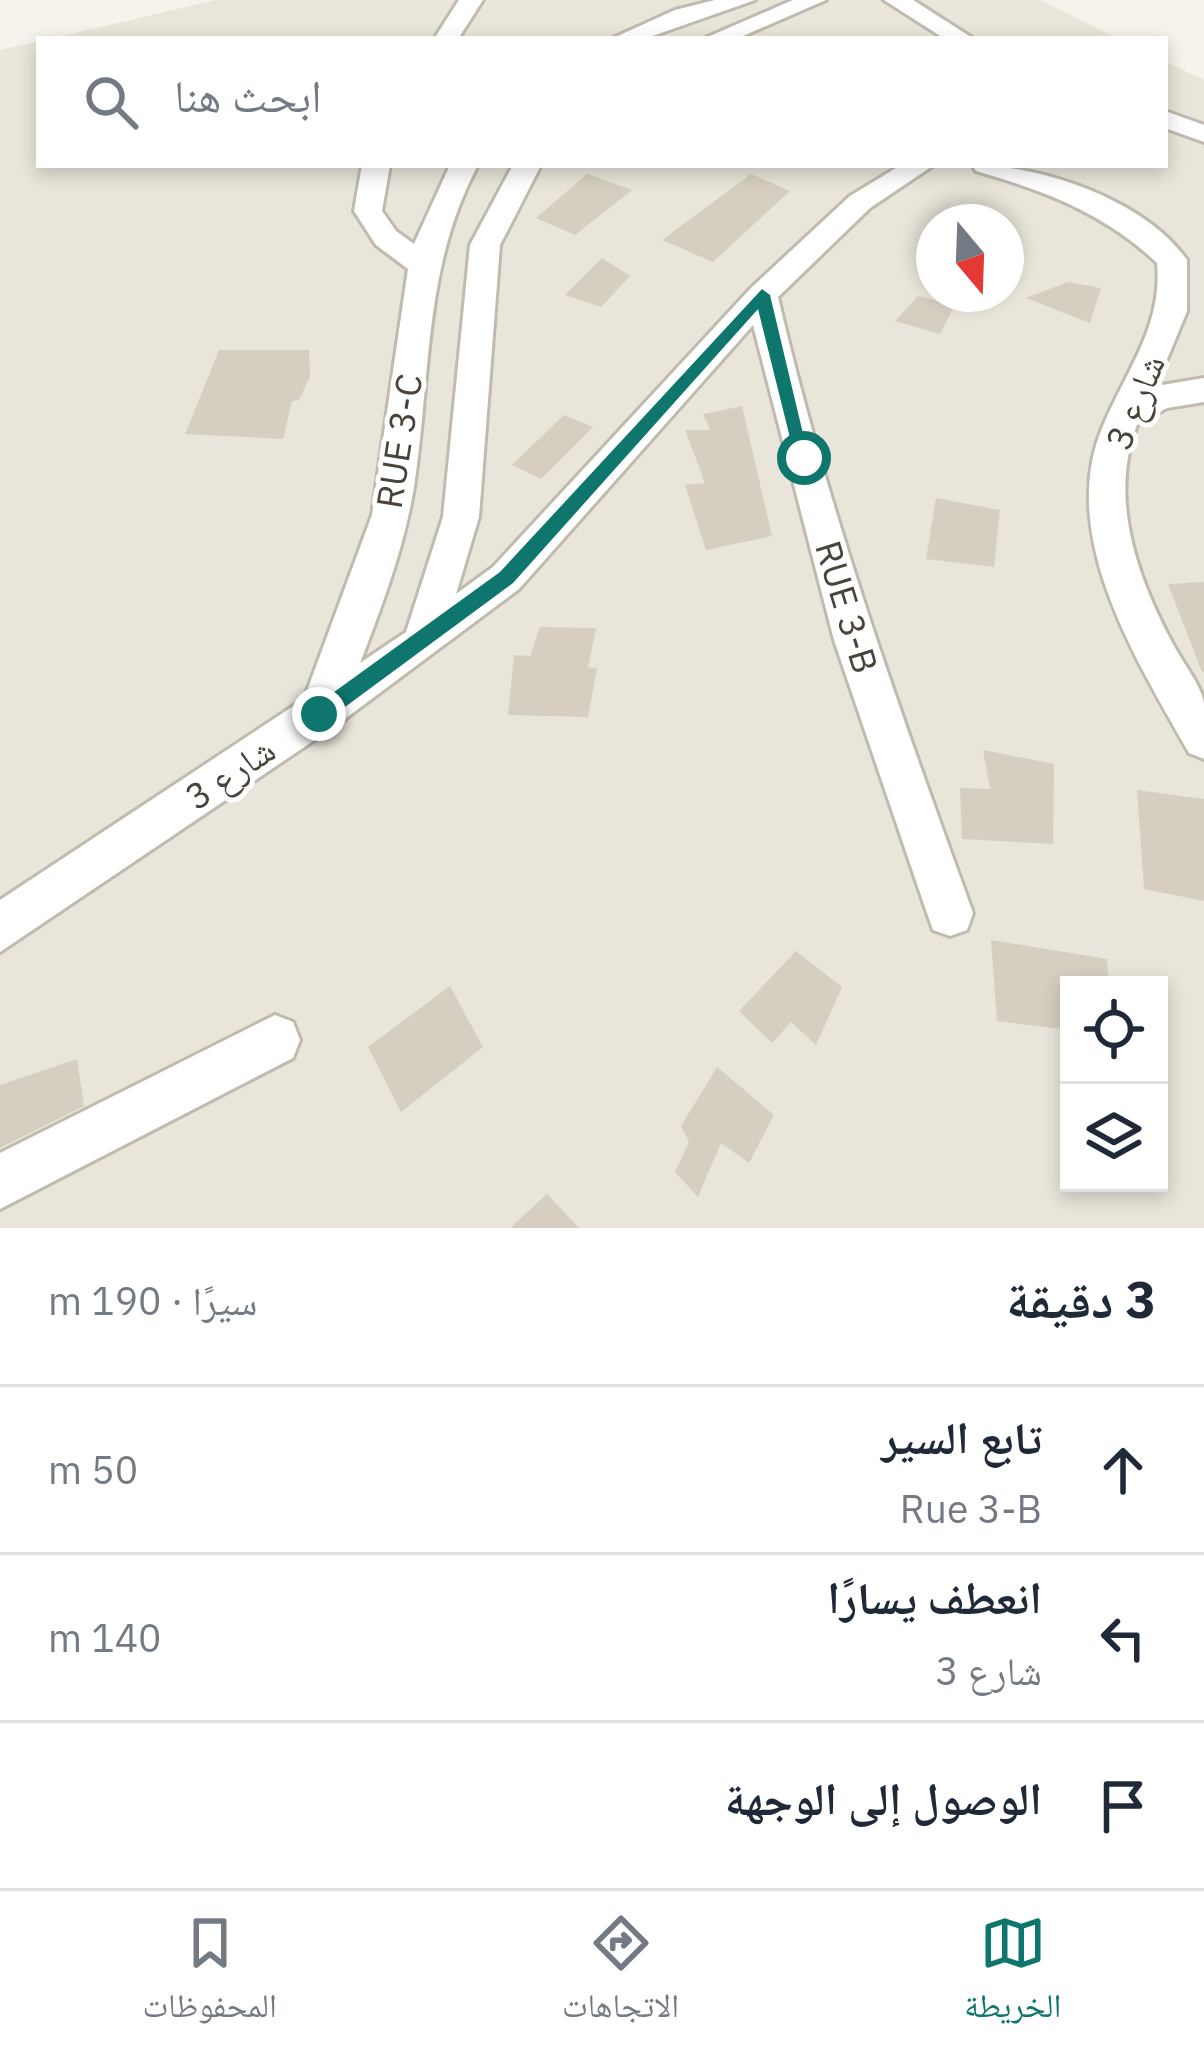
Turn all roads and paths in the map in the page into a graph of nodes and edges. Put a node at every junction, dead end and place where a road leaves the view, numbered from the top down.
1 (471, 0) edge
2 (743, 0) edge
3 (814, 0) edge
4 (896, 0) edge
5 (448, 36) edge
6 (630, 36) edge
7 (723, 36) edge
8 (957, 36) edge
9 (1168, 120) edge
10 (1204, 134) edge
11 (375, 168) edge
12 (462, 168) edge
13 (525, 168) edge
14 (915, 168) edge
15 (994, 168) edge
16 (423, 266) junction
17 (762, 295) junction
18 (1204, 390) edge
19 (1124, 417) junction
20 (422, 644) junction
21 (319, 714) junction
22 (1204, 739) edge
23 (950, 913) dead end
24 (0, 928) edge
25 (275, 1040) dead end
26 (0, 1182) edge

1 - 5 street
2 - 6 street
3 - 7 street
4 - 8 street
9 - 10 street
11 - 16 street
12 - 16 street, RUE 3-C
13 - 20 street, RUE 3-C
14 - 17 street, شارع 3
15 - 19 street, شارع 3
16 - 21 street, RUE 3-C
17 - 20 street, شارع 3
17 - 23 street, RUE 3-B
18 - 19 street
19 - 22 street, شارع 3
20 - 21 street, شارع 3
21 - 24 street, شارع 3
25 - 26 street

